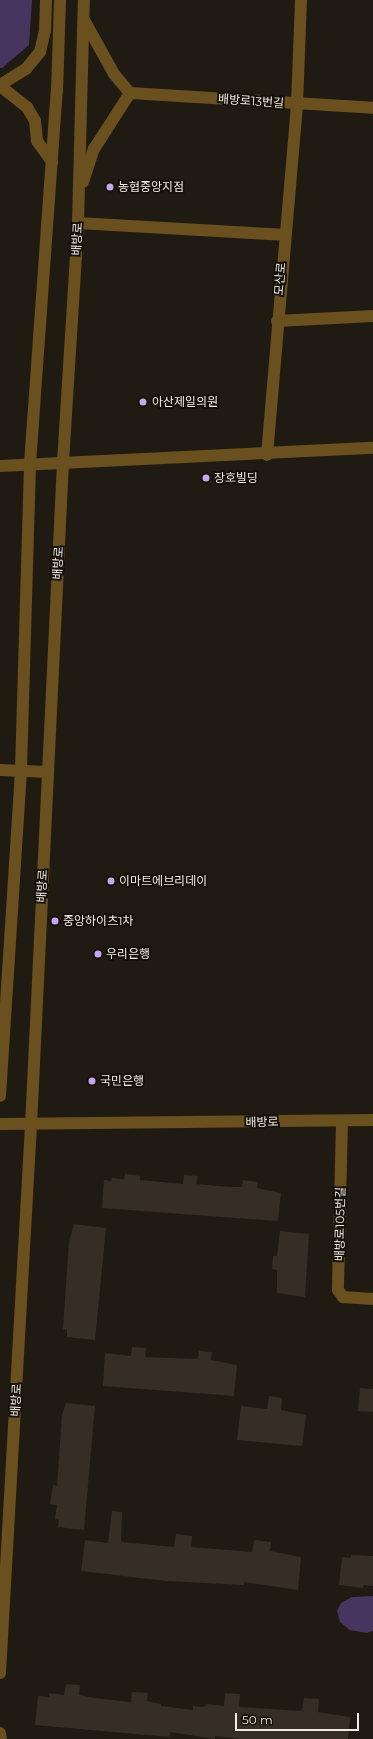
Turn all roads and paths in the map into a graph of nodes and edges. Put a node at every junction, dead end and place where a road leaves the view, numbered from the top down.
1 (46, 0) edge
2 (60, 0) edge
3 (84, 0) edge
4 (301, 0) edge
5 (83, 18) junction
6 (0, 86) edge
7 (130, 93) junction
8 (297, 104) junction
9 (373, 108) edge
10 (52, 162) junction
11 (79, 195) junction
12 (78, 223) junction
13 (284, 234) junction
14 (373, 316) edge
15 (277, 321) junction
16 (373, 448) edge
17 (266, 455) junction
18 (63, 462) junction
19 (30, 464) junction
20 (0, 466) edge
21 (21, 769) junction
22 (0, 770) edge
23 (48, 772) junction
24 (0, 1096) edge
25 (373, 1120) edge
26 (342, 1121) junction
27 (0, 1124) edge
28 (32, 1126) junction
29 (373, 1299) edge
30 (0, 1673) edge
31 (0, 1733) edge
32 (1, 1739) edge

1 - 6 street
2 - 10 street
3 - 5 street, 배방로
4 - 8 street, 모산로
5 - 7 street
5 - 11 street, 배방로
6 - 10 street
7 - 8 street, 배방로13번길
7 - 11 street
8 - 9 street, 배방로13번길
8 - 13 street, 모산로
10 - 19 street
11 - 12 street, 배방로
12 - 13 street
12 - 18 street, 배방로
13 - 15 street, 모산로
14 - 15 street
15 - 17 street, 모산로
16 - 17 street
17 - 18 street
18 - 19 street
18 - 23 street, 배방로
19 - 20 street
19 - 21 street
21 - 22 street
21 - 23 street
21 - 24 street
23 - 28 street, 배방로
25 - 26 street, 배방로
26 - 28 street, 배방로
26 - 29 street, 배방로105번길
27 - 28 street, 배방로
28 - 30 street, 배방로
31 - 32 street

